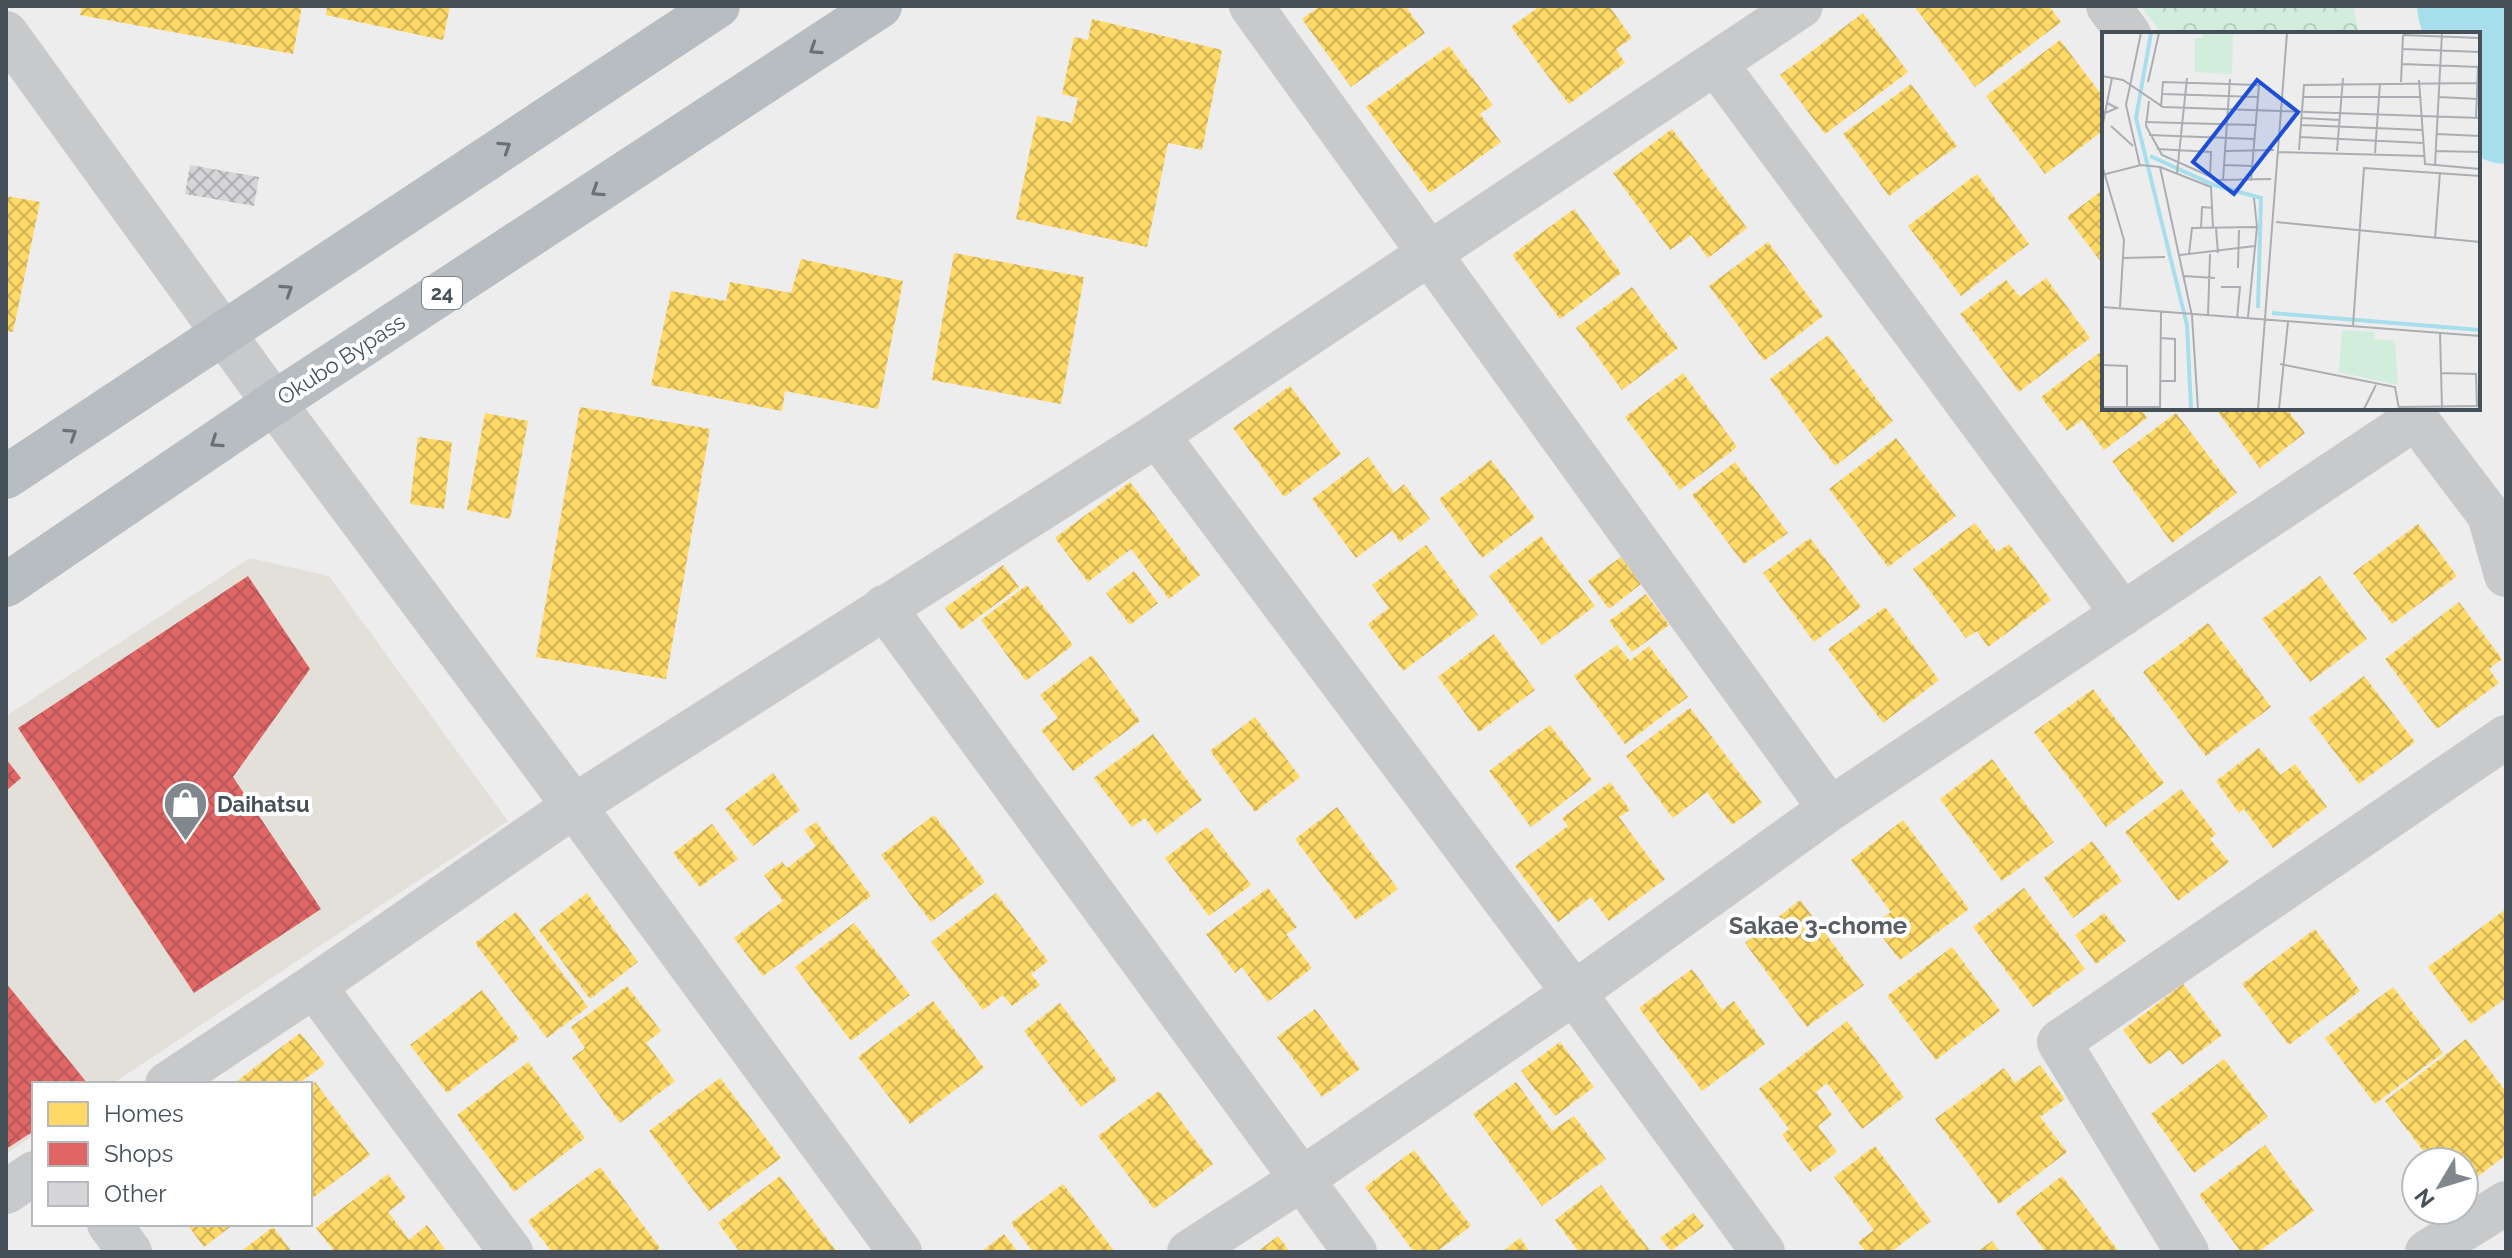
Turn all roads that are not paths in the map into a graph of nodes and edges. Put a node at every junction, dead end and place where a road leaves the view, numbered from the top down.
1 (718, 6) edge
2 (880, 6) edge
3 (1251, 6) edge
4 (1801, 6) edge
5 (2108, 6) edge
6 (2128, 32) edge
7 (6, 33) edge
8 (1716, 64) junction
9 (1429, 255) junction
10 (223, 333) junction
11 (274, 403) junction
12 (2412, 413) edge
13 (1157, 435) junction
14 (6, 477) edge
15 (2506, 575) edge
16 (6, 585) edge
17 (884, 607) junction
18 (2123, 614) junction
19 (2506, 737) edge
20 (574, 806) junction
21 (1830, 809) junction
22 (314, 986) junction
23 (1574, 993) junction
24 (170, 1082) edge
25 (32, 1174) edge
26 (1302, 1179) junction
27 (6, 1192) edge
28 (2506, 1203) edge
29 (110, 1226) edge
30 (130, 1252) edge
31 (511, 1252) edge
32 (900, 1252) edge
33 (1189, 1252) edge
34 (1355, 1252) edge
35 (1763, 1252) edge
36 (2187, 1252) edge
37 (2427, 1252) edge

10 -> 1 highway
2 -> 11 highway, Okubo Bypass / 24
3 - 9 street
4 - 8 street
5 - 6 street
7 - 10 street
8 - 9 street
8 - 18 street
9 - 13 street
9 - 21 street
10 - 11 street
14 -> 10 highway
11 -> 16 highway, Okubo Bypass / 24
11 - 20 street
12 - 15 street
12 - 18 street
13 - 17 street
13 - 23 street
17 - 20 street
17 - 26 street
18 - 21 street
19 - 36 street
20 - 22 street
20 - 32 street
21 - 23 street
22 - 24 street
22 - 31 street
23 - 26 street
23 - 35 street
25 - 27 street
26 - 33 street
26 - 34 street
28 - 37 street
29 - 30 street

